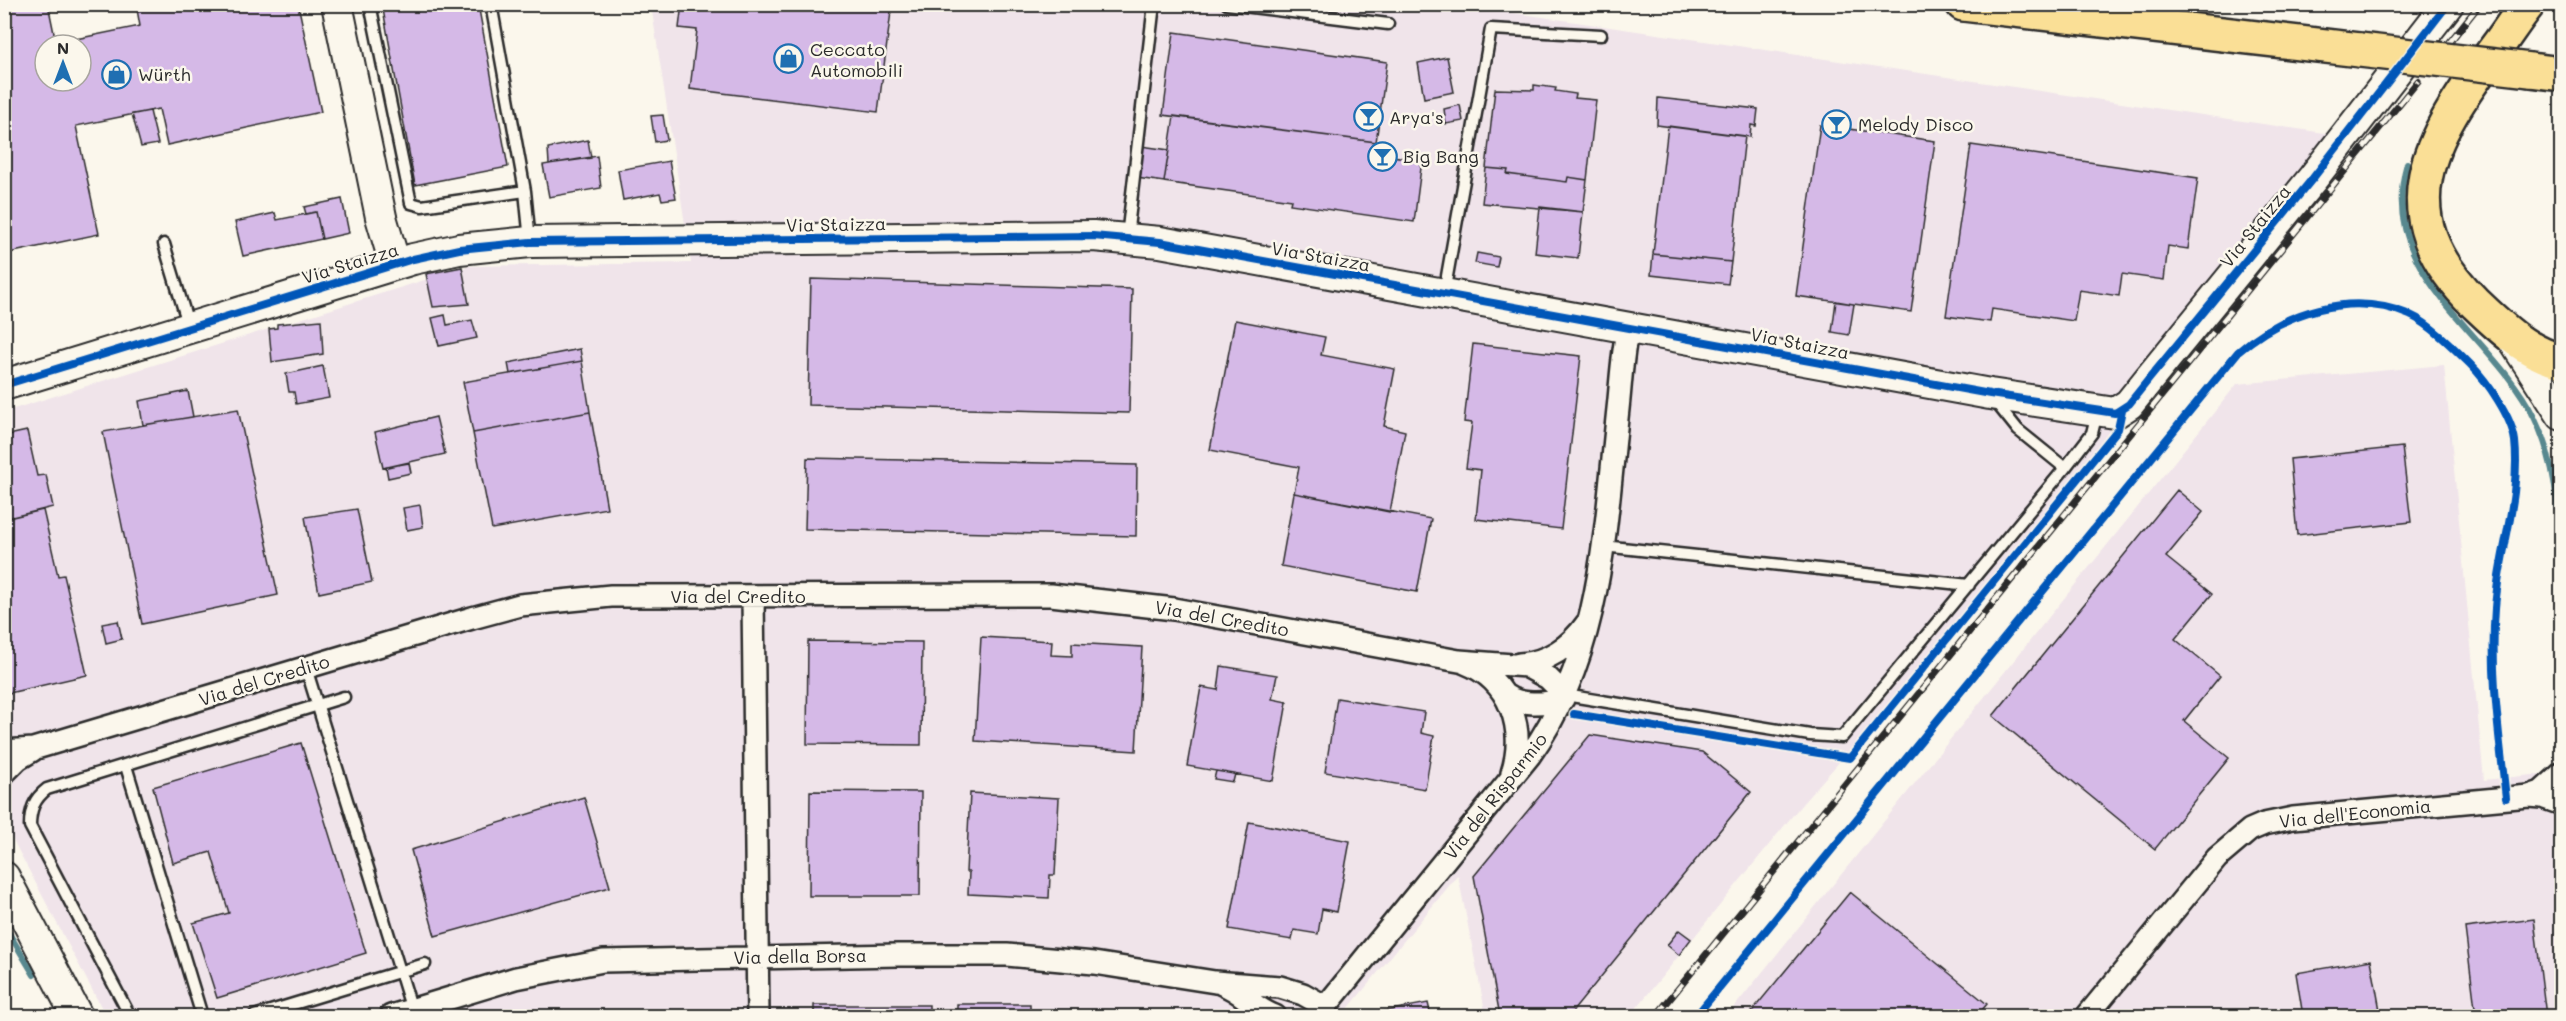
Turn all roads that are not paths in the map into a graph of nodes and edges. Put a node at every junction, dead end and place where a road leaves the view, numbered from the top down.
1 (337, 4) edge
2 (370, 4) edge
3 (491, 4) edge
4 (1154, 4) edge
5 (1227, 4) edge
6 (1963, 4) edge
7 (2528, 4) edge
8 (2550, 4) edge
9 (2440, 10) edge
10 (1388, 24) dead end
11 (1601, 35) dead end
12 (2494, 52) junction
13 (2552, 73) edge
14 (525, 191) junction
15 (1127, 237) junction
16 (530, 242) junction
17 (164, 244) dead end
18 (395, 264) junction
19 (1444, 294) junction
20 (1628, 327) junction
21 (189, 328) junction
22 (2506, 329) junction
23 (2562, 344) edge
24 (2562, 361) edge
25 (4, 385) edge
26 (1990, 394) junction
27 (2097, 412) junction
28 (2562, 415) edge
29 (2065, 468) junction
30 (1603, 546) junction
31 (1969, 585) junction
32 (753, 597) junction
33 (1590, 618) junction
34 (1459, 660) junction
35 (1517, 664) junction
36 (306, 668) junction
37 (1505, 695) junction
38 (344, 697) dead end
39 (1564, 697) junction
40 (318, 704) junction
41 (6, 766) edge
42 (126, 766) junction
43 (2562, 773) edge
44 (1510, 780) junction
45 (2529, 796) junction
46 (2562, 804) edge
47 (4, 877) edge
48 (757, 957) junction
49 (425, 964) dead end
50 (399, 972) junction
51 (1215, 982) junction
52 (1248, 1007) edge
53 (412, 1010) junction
54 (1322, 1012) edge
55 (77, 1017) edge
56 (130, 1017) edge
57 (202, 1017) edge
58 (254, 1017) edge
59 (391, 1017) edge
60 (759, 1017) edge
61 (1275, 1017) edge
62 (2087, 1017) edge

1 - 18 street, Via Staizza
2 - 14 lane
3 - 14 lane
4 - 15 lane
5 - 10 lane
6 - 13 main road, bridge
7 - 12 main road
8 - 12 main road
9 - 27 street, Via Staizza
11 - 19 lane
12 - 22 main road
14 - 16 lane
15 - 16 street, Via Staizza
15 - 19 street, Via Staizza
16 - 18 street, Via Staizza
17 - 21 lane
18 - 21 street, Via Staizza
19 - 20 street, Via Staizza
20 - 26 street, Via Staizza
20 - 30 street, Via del Risparmio
21 - 25 street, Via Staizza
22 - 23 main road
22 - 24 main road
22 - 28 street
26 - 27 street, Via Staizza
26 - 29 lane
27 - 29 lane
29 - 31 lane
30 - 31 lane
30 - 33 street, Via del Risparmio
31 - 39 lane
32 - 34 street, Via del Credito
32 - 36 street, Via del Credito
32 - 48 street
33 - 35 street, Via del Credito
33 - 39 street, Via del Risparmio
34 - 35 street, Via del Credito
34 - 37 street, Via del Credito
35 - 39 street, Via del Credito
36 - 40 lane
36 - 41 street, Via del Credito
37 - 39 street
37 - 44 street, Via del Credito
38 - 40 lane
39 - 44 street, Via del Risparmio
40 - 42 lane
40 - 50 lane
42 - 56 lane
42 - 57 lane
43 - 45 street, Via dell'Economia
44 - 54 street, Via del Risparmio
45 - 46 street, Via dell'Economia
45 - 62 street, Via dell'Economia
47 - 55 street
48 - 51 street, Via della Borsa
48 - 53 street, Via della Borsa
48 - 60 street
49 - 50 lane
50 - 53 lane
50 - 58 lane
51 - 52 street, Via della Borsa
51 - 54 street, Via della Borsa
52 - 61 street, Via della Borsa
53 - 59 street, Via della Borsa

